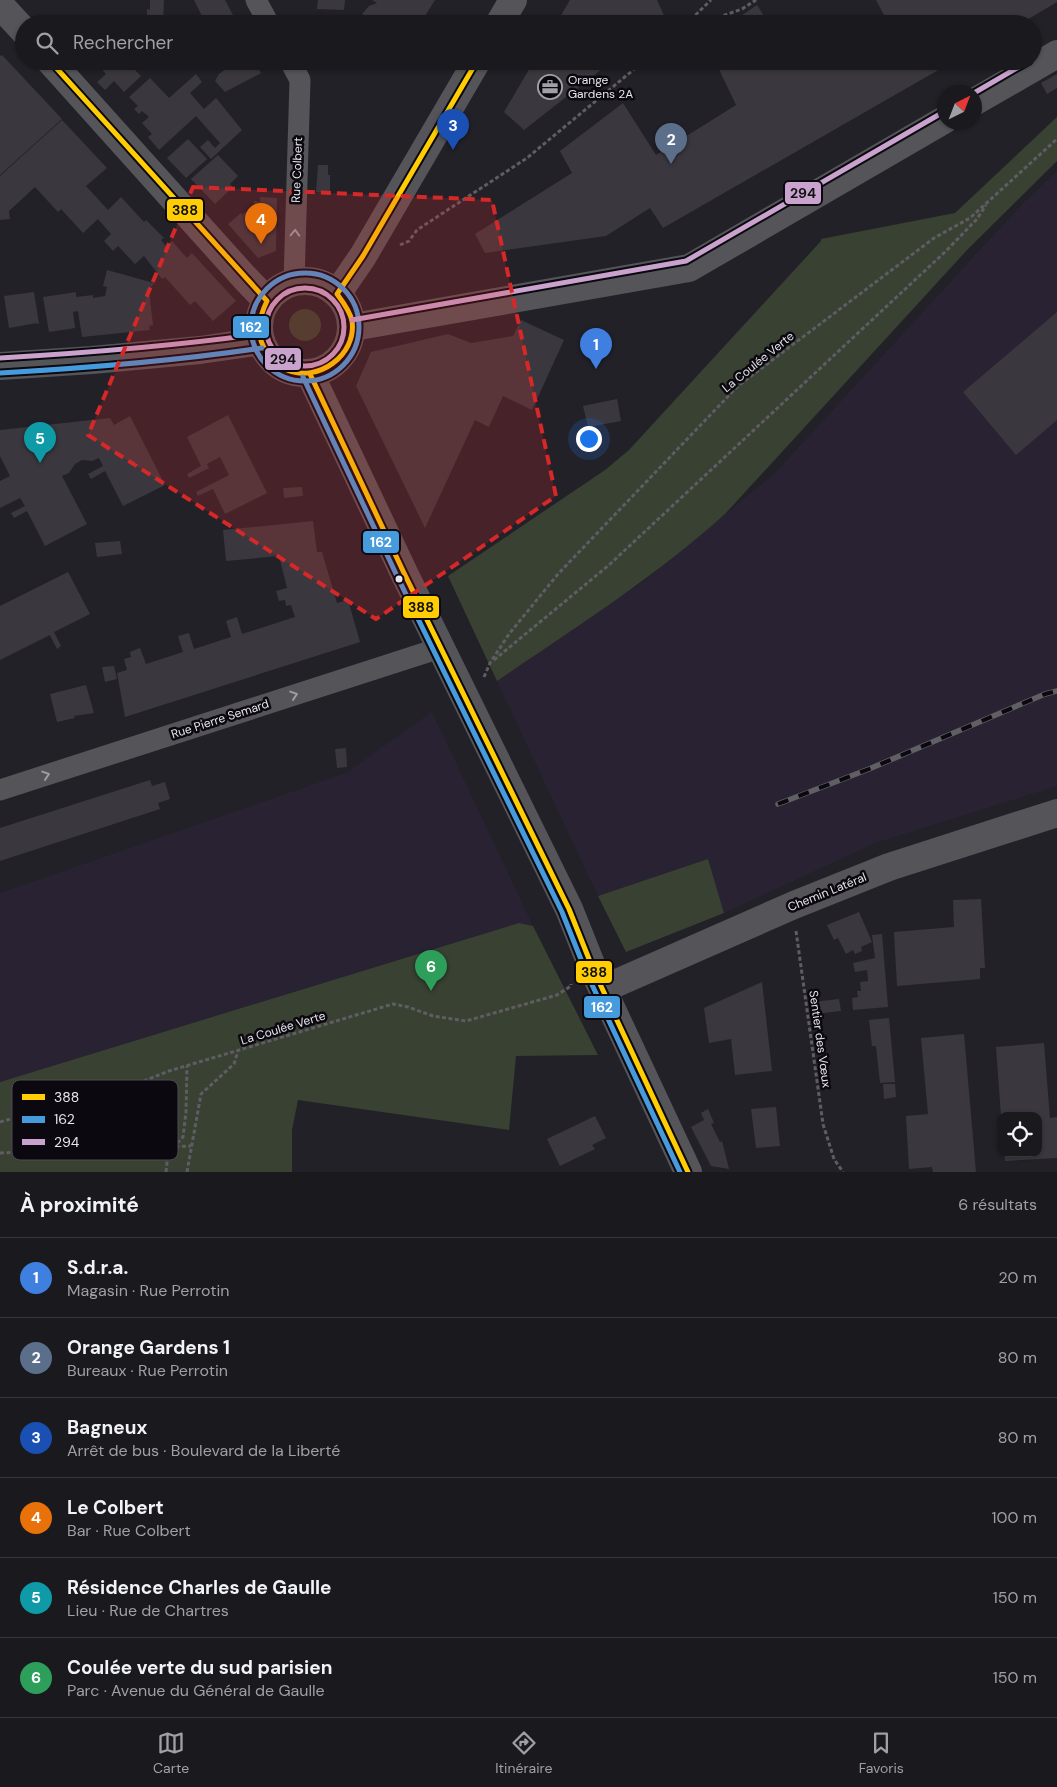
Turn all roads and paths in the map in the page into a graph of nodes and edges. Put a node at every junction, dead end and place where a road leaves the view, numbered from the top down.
1 (256, 0) edge
2 (513, 0) edge
3 (711, 0) edge
4 (756, 0) edge
5 (0, 5) edge
6 (264, 15) edge
7 (504, 15) edge
8 (695, 15) edge
9 (725, 15) edge
10 (15, 22) edge
11 (1057, 54) edge
12 (1042, 63) edge
13 (58, 70) edge
14 (295, 70) edge
15 (472, 70) edge
16 (633, 70) edge
17 (1029, 70) edge
18 (982, 97) edge
19 (937, 124) edge
20 (1057, 139) edge
21 (988, 203) junction
22 (363, 256) junction
23 (294, 282) junction
24 (337, 294) junction
25 (267, 301) junction
26 (353, 327) junction
27 (261, 341) junction
28 (0, 366) edge
29 (310, 374) junction
30 (440, 648) junction
31 (490, 664) junction
32 (473, 689) junction
33 (0, 790) edge
34 (1057, 813) edge
35 (794, 905) junction
36 (571, 986) dead end
37 (603, 989) junction
38 (238, 1051) junction
39 (187, 1066) junction
40 (147, 1080) edge
41 (178, 1142) edge
42 (178, 1145) edge
43 (191, 1146) junction
44 (187, 1172) edge
45 (688, 1172) edge
46 (843, 1172) edge

1 - 6 street
2 - 7 main road
3 - 8 path
4 - 9 path
5 - 10 main road
11 - 12 main road
13 - 25 main road
23 -> 14 street, Rue Colbert
15 - 22 main road
16 - 22 path
17 - 18 main road
19 - 26 main road
20 - 21 path, La Coulée Verte
21 - 31 path
21 - 31 path, La Coulée Verte
22 - 24 main road
23 - 24 main road
23 - 25 main road
24 - 26 main road
25 - 27 main road
26 - 29 main road
27 - 28 main road
27 - 29 main road
29 - 30 main road
30 - 32 main road
33 -> 30 street, Rue Pierre Semard
31 - 32 path, La Coulée Verte
32 - 37 main road
34 - 35 main road, Chemin Latéral
35 - 37 main road, Chemin Latéral
35 - 46 path, Sentier des Vœux
36 - 38 path, La Coulée Verte
37 - 45 main road
38 - 39 path, La Coulée Verte
38 - 43 path
39 - 40 path, La Coulée Verte
39 - 41 path
42 - 43 path
43 - 44 path

